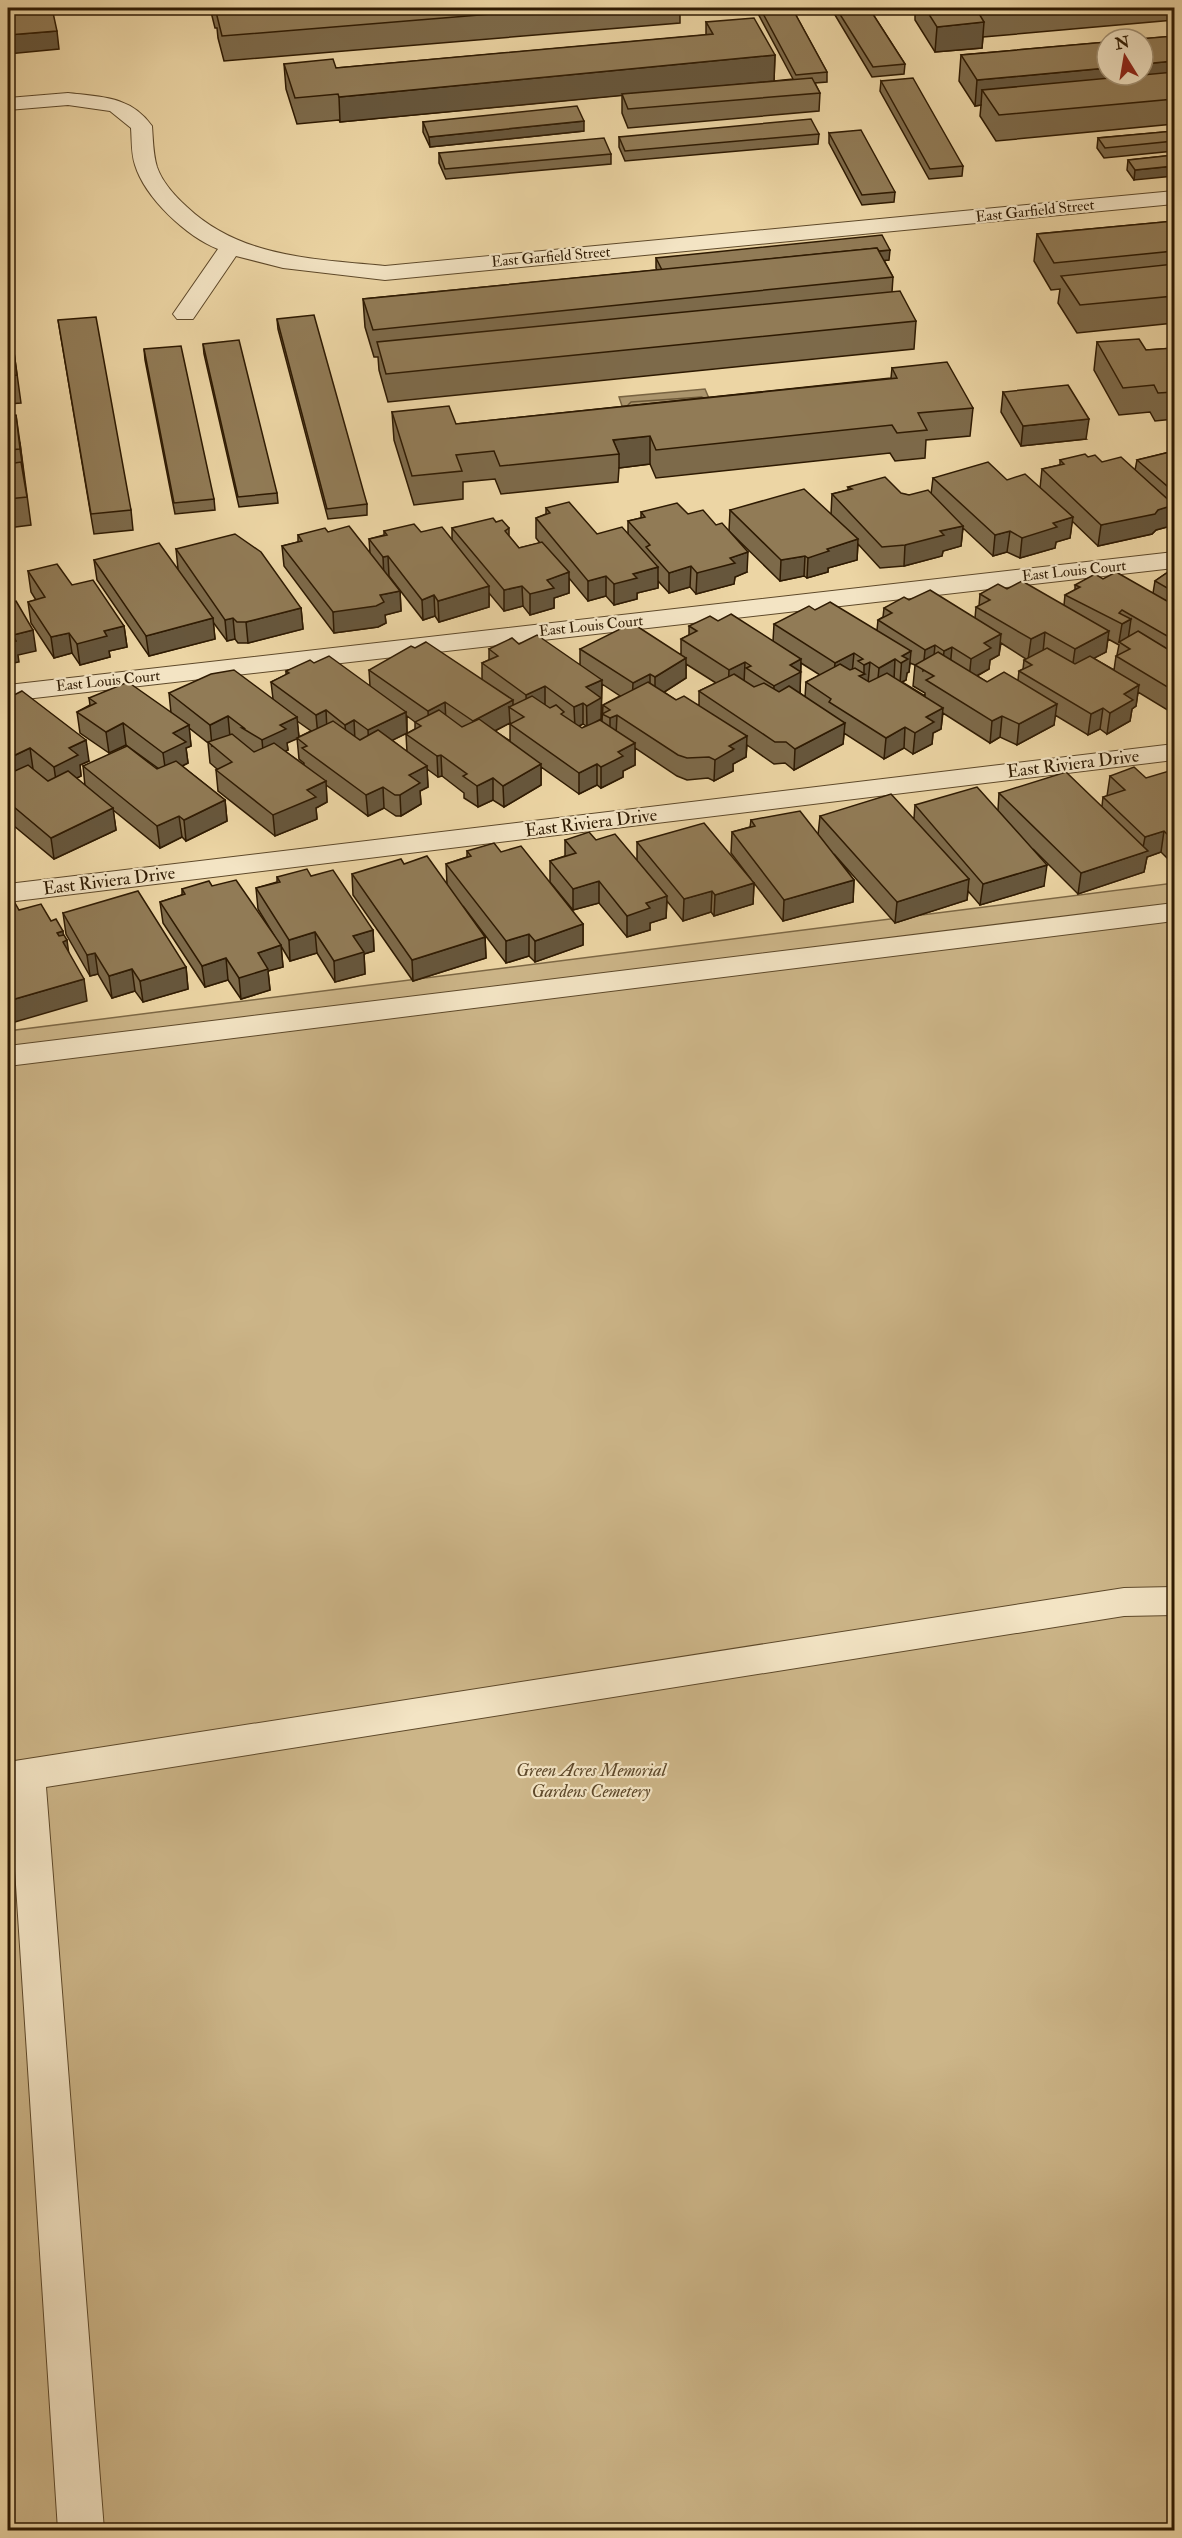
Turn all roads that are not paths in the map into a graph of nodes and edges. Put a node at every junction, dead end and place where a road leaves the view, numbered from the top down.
1 (8, 104) edge
2 (1174, 198) edge
3 (231, 247) junction
4 (184, 314) dead end
5 (1174, 560) edge
6 (8, 693) edge
7 (1174, 752) edge
8 (8, 893) edge
9 (1174, 912) edge
10 (8, 1056) edge
11 (1174, 1601) edge
12 (17, 1776) edge
13 (81, 2530) edge

1 - 3 street, East Garfield Street
2 - 3 street, East Garfield Street
3 - 4 street
5 - 6 street, East Louis Court
7 - 8 street, East Riviera Drive
9 - 10 street
11 - 12 street
12 - 13 street

